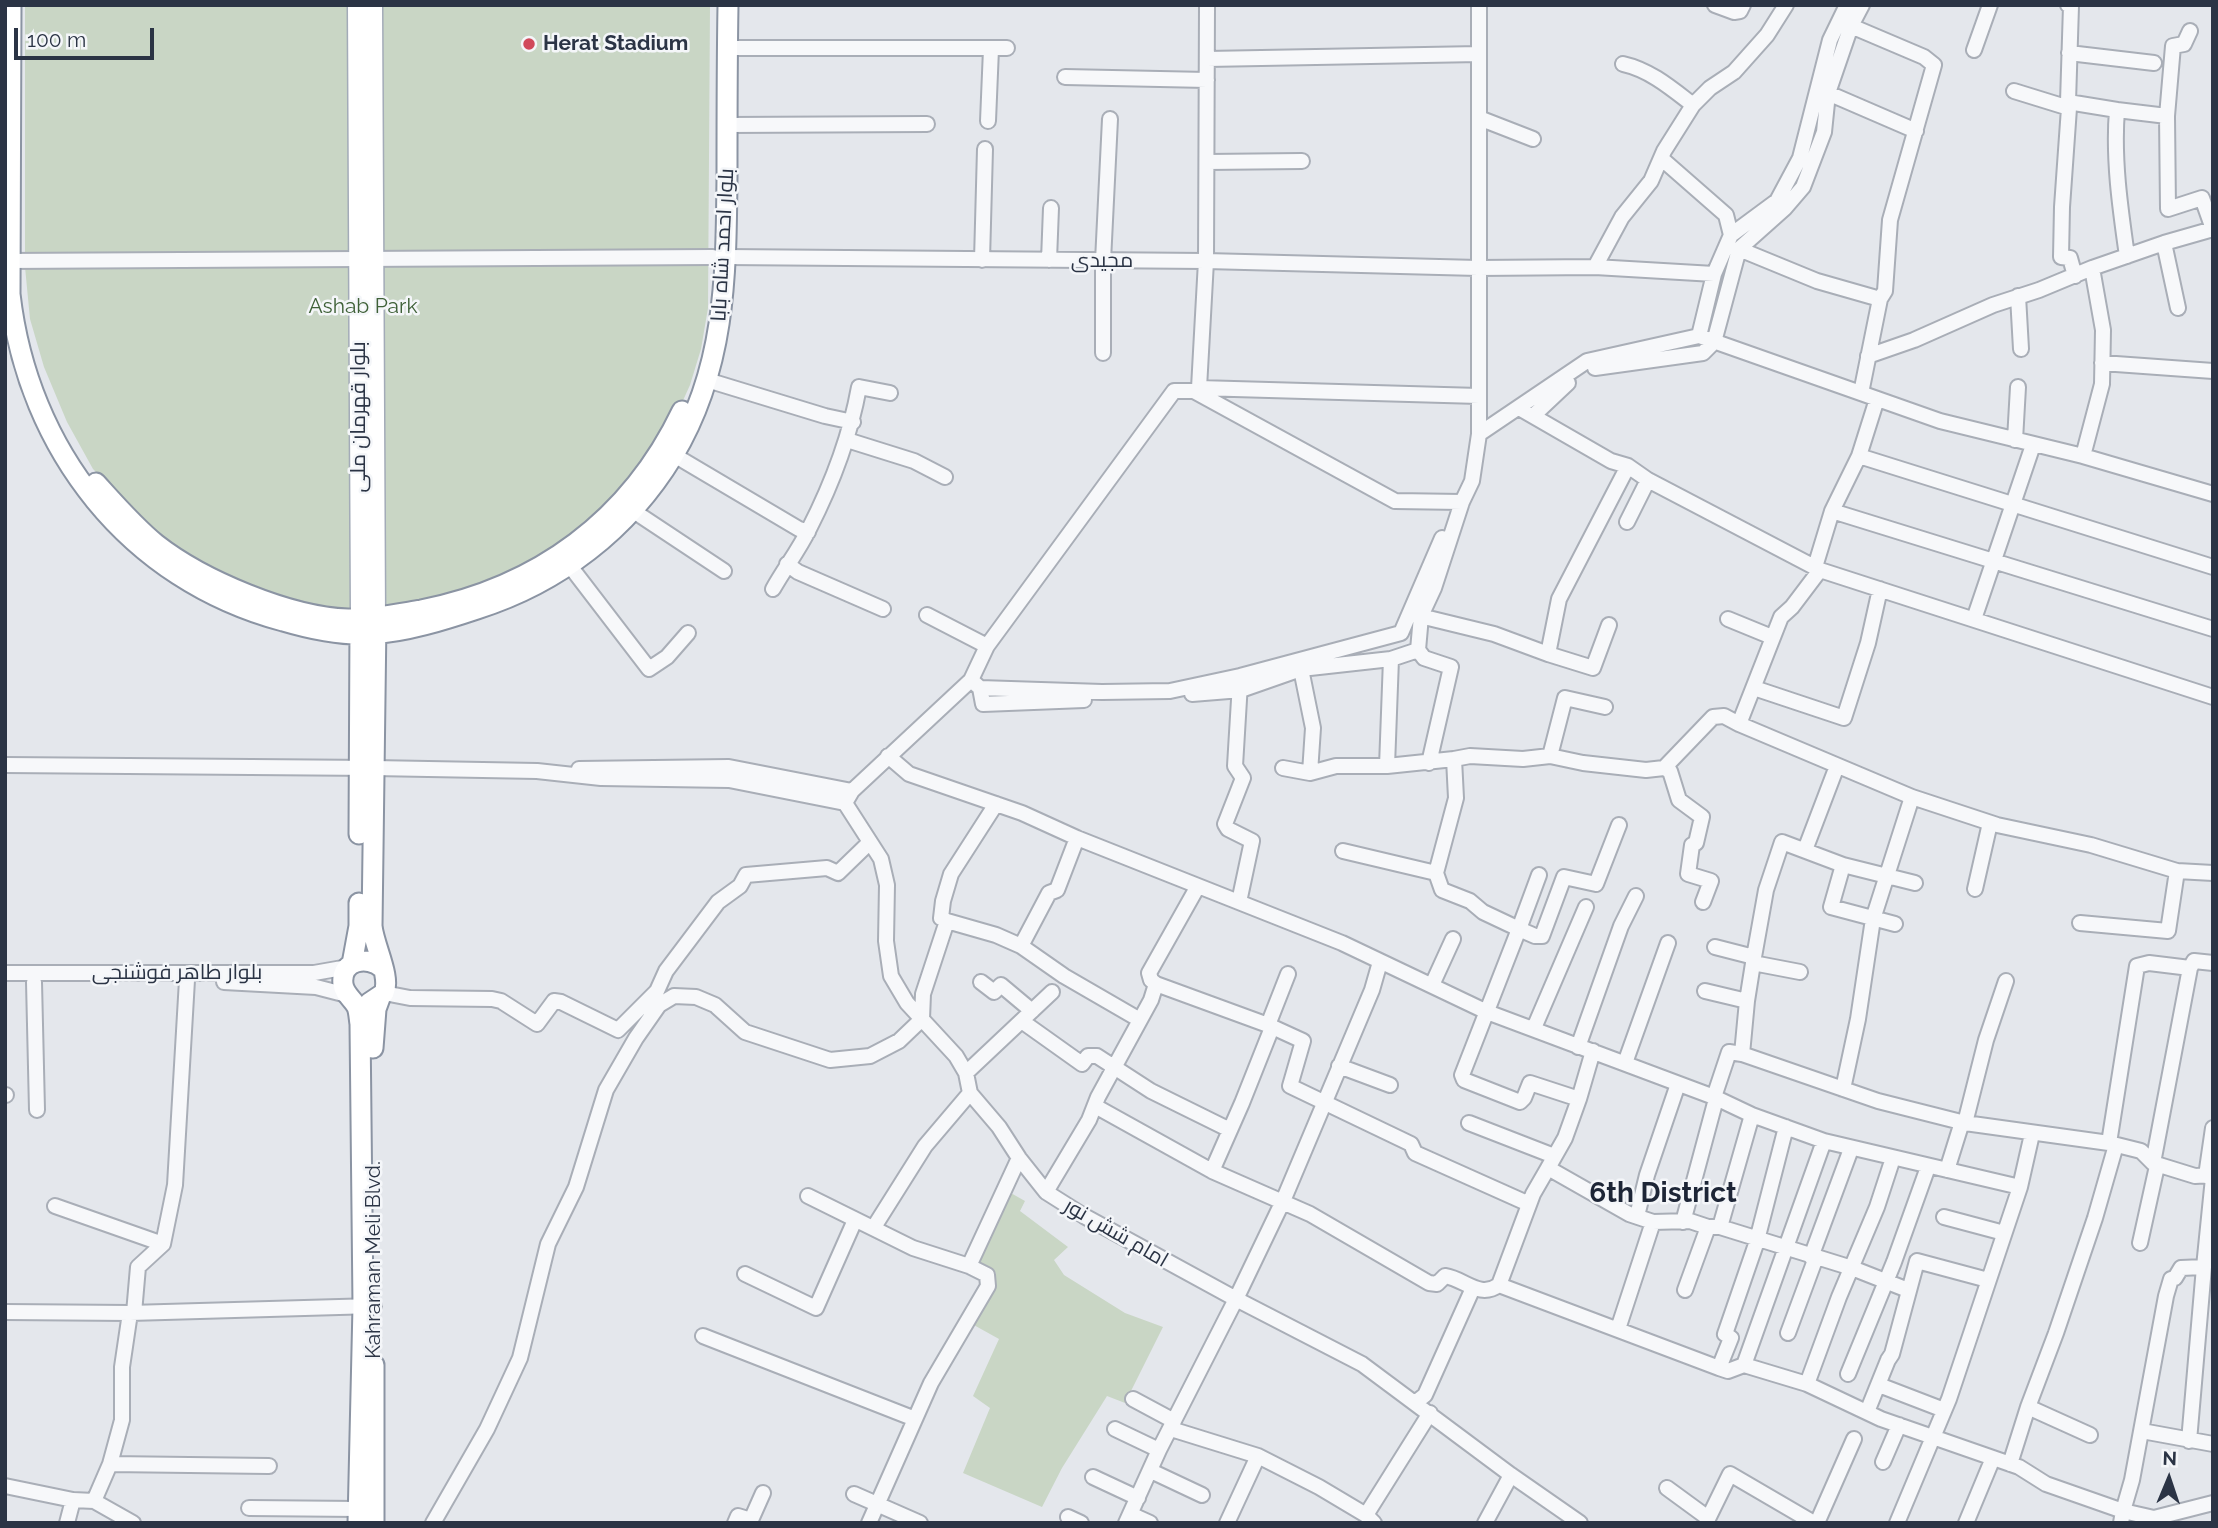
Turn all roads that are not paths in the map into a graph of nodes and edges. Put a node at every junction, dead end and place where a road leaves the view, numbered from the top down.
1 (11, 5) edge
2 (23, 5) edge
3 (357, 5) edge
4 (373, 5) edge
5 (715, 5) edge
6 (728, 5) edge
7 (1207, 5) edge
8 (1479, 5) edge
9 (1715, 5) edge
10 (1743, 5) edge
11 (1786, 5) edge
12 (1847, 5) edge
13 (1861, 5) edge
14 (1990, 5) edge
15 (2068, 5) edge
16 (1851, 26) junction
17 (2190, 31) dead end
18 (728, 48) junction
19 (1007, 48) dead end
20 (991, 49) junction
21 (1973, 50) dead end
22 (2069, 53) junction
23 (1479, 54) junction
24 (1207, 59) junction
25 (2154, 63) dead end
26 (1623, 64) dead end
27 (1065, 77) dead end
28 (1207, 80) junction
29 (2014, 91) dead end
30 (1829, 93) junction
31 (1693, 105) junction
32 (2069, 105) junction
33 (2117, 110) junction
34 (2167, 116) junction
35 (1479, 118) junction
36 (1110, 119) dead end
37 (988, 121) dead end
38 (927, 124) dead end
39 (727, 125) junction
40 (1916, 131) junction
41 (1533, 139) dead end
42 (985, 149) dead end
43 (1661, 159) junction
44 (1302, 161) dead end
45 (1207, 162) junction
46 (1051, 208) dead end
47 (2213, 229) edge
48 (1731, 235) junction
49 (2164, 243) junction
50 (1739, 249) junction
51 (2127, 256) junction
52 (720, 257) junction
53 (366, 259) junction
54 (982, 260) junction
55 (1049, 260) junction
56 (12, 261) edge
57 (1103, 261) junction
58 (1206, 261) junction
59 (1595, 267) junction
60 (1478, 268) junction
61 (2092, 268) junction
62 (1714, 274) junction
63 (2075, 276) junction
64 (2018, 296) junction
65 (1880, 299) junction
66 (2178, 308) dead end
67 (1699, 336) junction
68 (1714, 342) junction
69 (2021, 349) dead end
70 (1103, 353) dead end
71 (1868, 355) junction
72 (2102, 363) junction
73 (2213, 371) edge
74 (707, 380) junction
75 (2018, 387) dead end
76 (1196, 390) junction
77 (890, 393) dead end
78 (1861, 393) junction
79 (1479, 396) junction
80 (1877, 399) junction
81 (1519, 408) junction
82 (1534, 415) junction
83 (853, 422) junction
84 (1479, 433) junction
85 (847, 440) junction
86 (2015, 440) junction
87 (2033, 445) junction
88 (674, 455) junction
89 (1476, 456) junction
90 (1859, 456) junction
91 (2083, 456) junction
92 (1628, 466) junction
93 (945, 477) dead end
94 (1648, 480) junction
95 (1466, 494) junction
96 (2213, 494) edge
97 (2012, 504) junction
98 (632, 510) junction
99 (1832, 512) junction
100 (1627, 522) dead end
101 (808, 532) junction
102 (1993, 560) junction
103 (787, 564) junction
104 (570, 566) junction
105 (2213, 567) edge
106 (1817, 568) junction
107 (724, 571) dead end
108 (772, 589) dead end
109 (1880, 589) junction
110 (883, 608) dead end
111 (927, 615) dead end
112 (1416, 615) junction
113 (1728, 619) dead end
114 (1974, 619) junction
115 (1609, 625) dead end
116 (368, 626) junction
117 (2213, 629) edge
118 (688, 633) dead end
119 (1772, 637) junction
120 (987, 646) junction
121 (1418, 650) junction
122 (1548, 654) junction
123 (1391, 659) junction
124 (1301, 669) junction
125 (1240, 683) junction
126 (975, 684) junction
127 (1754, 688) junction
128 (2213, 697) edge
129 (1605, 707) dead end
130 (1739, 724) junction
131 (888, 756) junction
132 (1550, 756) junction
133 (1454, 759) junction
134 (1429, 764) junction
135 (5, 765) edge
136 (1387, 766) junction
137 (1837, 766) junction
138 (367, 768) junction
139 (1283, 768) dead end
140 (1664, 768) junction
141 (1310, 773) junction
142 (848, 797) junction
143 (1912, 797) junction
144 (996, 804) junction
145 (1990, 823) junction
146 (1619, 825) dead end
147 (1077, 838) junction
148 (870, 842) junction
149 (1343, 850) dead end
150 (1805, 850) junction
151 (1843, 865) junction
152 (2177, 871) junction
153 (1436, 873) junction
154 (2213, 873) edge
155 (1539, 875) dead end
156 (1886, 876) junction
157 (1915, 883) dead end
158 (1198, 886) junction
159 (1975, 888) dead end
160 (1636, 896) dead end
161 (1239, 902) junction
162 (1703, 902) dead end
163 (1586, 906) dead end
164 (1874, 919) junction
165 (947, 921) junction
166 (2080, 923) dead end
167 (1895, 924) dead end
168 (1519, 929) junction
169 (1453, 939) dead end
170 (1668, 943) dead end
171 (1021, 946) junction
172 (1715, 947) dead end
173 (1754, 960) junction
174 (1380, 962) junction
175 (2213, 963) edge
176 (350, 965) junction
177 (382, 968) junction
178 (2190, 968) junction
179 (1800, 972) dead end
180 (5, 973) edge
181 (1288, 974) dead end
182 (187, 980) junction
183 (2006, 981) dead end
184 (5, 982) edge
185 (34, 982) junction
186 (981, 982) dead end
187 (1156, 984) junction
188 (1432, 985) junction
189 (1705, 991) dead end
190 (1052, 992) dead end
191 (382, 996) junction
192 (349, 997) junction
193 (1747, 1002) junction
194 (1487, 1012) junction
195 (1027, 1016) junction
196 (922, 1019) junction
197 (1140, 1020) junction
198 (1268, 1025) junction
199 (1534, 1028) junction
200 (618, 1030) junction
201 (636, 1038) junction
202 (1578, 1047) junction
203 (1593, 1051) junction
204 (1742, 1054) junction
205 (1625, 1063) junction
206 (1339, 1066) junction
207 (1114, 1068) junction
208 (966, 1073) junction
209 (1678, 1084) junction
210 (1390, 1085) dead end
211 (1843, 1089) junction
212 (970, 1093) junction
213 (1715, 1098) junction
214 (1579, 1100) junction
215 (1325, 1102) junction
216 (1095, 1106) junction
217 (37, 1110) dead end
218 (1752, 1115) junction
219 (1469, 1123) dead end
220 (1964, 1123) junction
221 (1786, 1127) junction
222 (2213, 1128) edge
223 (1230, 1130) junction
224 (2032, 1134) junction
225 (1824, 1141) junction
226 (2113, 1144) junction
227 (1852, 1149) junction
228 (1019, 1158) junction
229 (1893, 1158) junction
230 (1551, 1162) junction
231 (2153, 1163) junction
232 (1928, 1167) junction
233 (1947, 1170) junction
234 (1212, 1171) junction
235 (2211, 1176) edge
236 (2021, 1186) junction
237 (1046, 1192) junction
238 (808, 1196) dead end
239 (1283, 1200) junction
240 (1529, 1204) junction
241 (55, 1206) dead end
242 (1637, 1216) junction
243 (1944, 1217) dead end
244 (855, 1220) junction
245 (1653, 1222) junction
246 (1682, 1222) junction
247 (874, 1227) junction
248 (1714, 1227) junction
249 (2004, 1233) junction
250 (1757, 1240) junction
251 (2140, 1243) dead end
252 (163, 1244) junction
253 (1785, 1248) junction
254 (1811, 1257) junction
255 (969, 1266) junction
256 (2204, 1267) junction
257 (1852, 1268) junction
258 (745, 1274) dead end
259 (1988, 1280) junction
260 (1885, 1282) junction
261 (1499, 1285) junction
262 (1473, 1288) junction
263 (1685, 1290) dead end
264 (1908, 1290) junction
265 (1236, 1300) junction
266 (369, 1306) junction
267 (5, 1312) edge
268 (132, 1313) junction
269 (1618, 1329) junction
270 (1788, 1333) dead end
271 (703, 1336) dead end
272 (1744, 1365) junction
273 (1719, 1368) junction
274 (1848, 1374) dead end
275 (1807, 1384) junction
276 (1879, 1385) junction
277 (1133, 1399) dead end
278 (1415, 1403) junction
279 (2028, 1407) junction
280 (1944, 1410) junction
281 (1867, 1412) junction
282 (1430, 1413) junction
283 (915, 1419) junction
284 (1172, 1425) junction
285 (1899, 1425) junction
286 (1115, 1429) dead end
287 (2141, 1431) junction
288 (2090, 1435) dead end
289 (1934, 1436) junction
290 (1854, 1439) dead end
291 (2189, 1441) junction
292 (2213, 1444) edge
293 (1159, 1450) junction
294 (1258, 1456) junction
295 (1993, 1458) junction
296 (1883, 1462) dead end
297 (110, 1464) junction
298 (2010, 1464) junction
299 (269, 1466) dead end
300 (1151, 1471) junction
301 (1511, 1475) junction
302 (1093, 1477) dead end
303 (5, 1486) edge
304 (1667, 1488) dead end
305 (763, 1493) dead end
306 (854, 1494) dead end
307 (1202, 1495) dead end
308 (1138, 1498) junction
309 (73, 1500) junction
310 (94, 1501) junction
311 (2213, 1503) edge
312 (878, 1504) junction
313 (249, 1508) dead end
314 (358, 1516) edge
315 (2122, 1517) edge
316 (1128, 1518) edge
317 (1370, 1519) edge
318 (1707, 1520) edge
319 (67, 1523) edge
320 (133, 1523) edge
321 (374, 1523) edge
322 (433, 1523) edge
323 (735, 1523) edge
324 (869, 1523) edge
325 (920, 1523) edge
326 (1150, 1523) edge
327 (1227, 1523) edge
328 (1485, 1523) edge
329 (1580, 1523) edge
330 (1816, 1523) edge
331 (1897, 1523) edge
332 (1966, 1523) edge

1 - 56 highway, بلوار احمد شاه بابا
2 - 56 highway, بلوار احمد شاه بابا
3 - 53 main road, بلوار قهرمان ملی
4 - 53 main road
5 - 52 highway, بلوار احمد شاه بابا
6 - 18 highway, بلوار احمد شاه بابا
7 - 24 street
8 - 23 street
9 - 10 street
11 - 31 street
12 - 48 street
13 - 16 street
14 - 21 street
15 - 22 street
16 - 30 street
16 - 40 street
17 - 34 street
18 - 20 street
18 - 39 highway, بلوار احمد شاه بابا
19 - 20 street
20 - 37 street
22 - 25 street
22 - 32 street
23 - 24 street
23 - 35 street
24 - 28 street
26 - 31 street
27 - 28 street
28 - 45 street
29 - 32 street
30 - 40 street
30 - 50 street
31 - 43 street
32 - 33 street
32 - 63 street
33 - 34 street
33 - 51 street
34 - 47 street
35 - 41 street
35 - 60 street
36 - 57 street
38 - 39 street
39 - 52 highway, بلوار احمد شاه بابا
40 - 65 street
42 - 54 street
43 - 48 street
43 - 59 street
44 - 45 street
45 - 58 street
46 - 55 street
47 - 49 street
48 - 62 street
49 - 51 street
49 - 66 street
50 - 65 street
50 - 68 street
51 - 61 street
52 - 53 street, مجیدی
52 - 54 street, مجیدی
52 - 74 highway, بلوار احمد شاه بابا
52 - 116 highway, بلوار احمد شاه بابا
53 - 56 street, مجیدی
53 - 116 main road, بلوار قهرمان ملی
54 - 55 street, مجیدی
55 - 57 street, مجیدی
56 - 116 highway, بلوار احمد شاه بابا
57 - 58 street, مجیدی
57 - 70 street
58 - 60 street, مجیدی
58 - 76 street
59 - 60 street, مجیدی
59 - 62 street, مجیدی
60 - 79 street
61 - 63 street
61 - 72 street
62 - 67 street
63 - 64 street
64 - 69 street
64 - 71 street
65 - 71 street
67 - 68 street
67 - 81 street
68 - 78 street
68 - 82 street
71 - 78 street
72 - 73 street
72 - 91 street
74 - 83 street
74 - 88 highway, بلوار احمد شاه بابا
75 - 86 street
76 - 79 street
76 - 95 street
76 - 120 street
77 - 83 street
78 - 80 street
79 - 84 street
80 - 86 street
80 - 90 street
81 - 82 street
81 - 84 street
82 - 92 street
83 - 85 street
84 - 89 street
85 - 93 street
85 - 101 street
86 - 87 street
87 - 91 street
87 - 97 street
88 - 98 highway, بلوار احمد شاه بابا
88 - 101 street
89 - 95 street
89 - 95 street
90 - 97 street
90 - 99 street
91 - 96 street
92 - 94 street
92 - 122 street
94 - 100 street
94 - 106 street
95 - 112 street
97 - 102 street
97 - 105 street
98 - 104 highway, بلوار احمد شاه بابا
98 - 107 street
99 - 102 street
99 - 106 street
101 - 103 street
102 - 114 street
102 - 117 street
103 - 108 street
103 - 110 street
104 - 116 highway, بلوار احمد شاه بابا
104 - 118 street
106 - 109 street
106 - 119 street
109 - 114 street
109 - 127 street
111 - 120 street
112 - 121 street
112 - 122 street
112 - 125 street
113 - 119 street
114 - 128 street
115 - 122 street
116 - 138 highway
119 - 127 street
120 - 126 street
121 - 123 street
121 - 134 street
123 - 124 street
123 - 136 street
124 - 125 street
124 - 141 street
125 - 126 street
125 - 161 street
126 - 131 street
127 - 130 street
129 - 132 street
130 - 137 street
130 - 140 street
131 - 142 street
131 - 144 street
132 - 133 street
132 - 140 street
133 - 134 street
133 - 153 street
134 - 136 street
135 - 138 street
136 - 141 street
137 - 143 street
137 - 150 street
138 - 142 street
138 - 176 highway
138 - 177 highway
139 - 141 street
140 - 162 street
142 - 148 street, امام شش نور
143 - 145 street
143 - 156 street
144 - 147 street
144 - 165 street
145 - 152 street
145 - 159 street
146 - 168 street
147 - 158 street
147 - 171 street
148 - 196 street, امام شش نور
148 - 200 street
149 - 153 street
150 - 151 street
150 - 173 street
151 - 156 street
151 - 164 street
152 - 154 street
152 - 166 street
153 - 168 street
155 - 168 street
156 - 157 street
156 - 164 street
158 - 161 street
158 - 187 street
160 - 202 street
161 - 174 street
163 - 199 street
164 - 167 street
164 - 211 street
165 - 171 street
165 - 196 street
168 - 194 street
169 - 188 street
170 - 205 street
171 - 197 street
172 - 173 street
173 - 179 street
173 - 193 street
174 - 188 street
174 - 206 street
175 - 178 street
176 - 177 highway
176 - 180 street, بلوار طاهر فوشنجی
176 - 192 highway
177 - 191 highway
178 - 226 street
178 - 231 street
181 - 198 street
182 - 185 street, بلوار طاهر فوشنجی
182 - 192 street, بلوار طاهر فوشنجی
182 - 252 street
183 - 220 street
184 - 185 street, بلوار طاهر فوشنجی
185 - 217 street
186 - 195 street
187 - 197 street
187 - 198 street
188 - 194 street
189 - 193 street
190 - 195 street
191 - 192 highway
191 - 200 street
191 - 266 highway, Kahraman Meli Blvd.
192 - 266 highway, Kahraman Meli Blvd.
193 - 204 street
194 - 199 street
194 - 214 street
195 - 207 street
195 - 208 street
196 - 201 street
196 - 208 street, امام شش نور
197 - 207 street
198 - 215 street
198 - 223 street
199 - 202 street
200 - 201 street
201 - 322 street
202 - 203 street
203 - 205 street
203 - 214 street
204 - 211 street
204 - 213 street
205 - 209 street
206 - 210 street
206 - 215 street
207 - 216 street
207 - 223 street
208 - 212 street, امام شش نور
209 - 213 street
209 - 242 street
211 - 220 street
212 - 228 street, امام شش نور
212 - 247 street
213 - 218 street
213 - 246 street
214 - 230 street
215 - 239 street
215 - 240 street
216 - 234 street
216 - 237 street
218 - 221 street
218 - 248 street
219 - 230 street
220 - 224 street
220 - 233 street
221 - 225 street
221 - 250 street
222 - 235 street
223 - 234 street
224 - 226 street
224 - 236 street
225 - 227 street
225 - 253 street
226 - 231 street
226 - 279 street
227 - 229 street
227 - 254 street
228 - 237 street, امام شش نور
228 - 255 street
229 - 232 street
229 - 257 street
230 - 240 street
230 - 242 street
231 - 235 street
231 - 251 street
232 - 233 street
232 - 260 street
233 - 236 street
234 - 239 street
235 - 256 street
236 - 249 street
237 - 265 street, امام شش نور
238 - 244 street
239 - 262 street
239 - 265 street
240 - 261 street
241 - 252 street
242 - 245 street
243 - 249 street
244 - 247 street
244 - 258 street
245 - 246 street
245 - 269 street
246 - 248 street
247 - 255 street
248 - 250 street
248 - 263 street
249 - 259 street
250 - 253 street
250 - 273 street
252 - 268 street
253 - 254 street
253 - 272 street
254 - 257 street
254 - 270 street
255 - 283 street
256 - 287 street
256 - 291 street
257 - 260 street
257 - 275 street
259 - 264 street
259 - 280 street
260 - 264 street
260 - 274 street
261 - 262 street
261 - 269 street
262 - 278 street
264 - 276 street
265 - 278 street, امام شش نور
265 - 284 street
266 - 268 street
266 - 314 highway, Kahraman Meli Blvd.
266 - 321 highway, Kahraman Meli Blvd.
267 - 268 street
268 - 297 street
269 - 273 street
271 - 283 street
272 - 273 street
272 - 275 street
275 - 281 street
276 - 280 street
276 - 281 street
277 - 284 street
278 - 282 street, امام شش نور
279 - 288 street
279 - 298 street
280 - 289 street
281 - 285 street
282 - 301 street, امام شش نور
282 - 317 street
283 - 312 street
284 - 293 street
284 - 294 street
285 - 289 street
285 - 296 street
286 - 293 street
287 - 291 street
287 - 315 street
289 - 295 street
289 - 331 street
290 - 330 street
291 - 292 street
293 - 300 street
294 - 317 street
294 - 327 street
295 - 298 street
295 - 332 street
297 - 299 street
297 - 310 street
298 - 315 street
300 - 307 street
300 - 308 street
301 - 328 street
301 - 329 street, امام شش نور
302 - 308 street
303 - 309 street
304 - 318 street
305 - 323 street
306 - 312 street
308 - 316 street
309 - 310 street
309 - 319 street
310 - 320 street
311 - 315 street
312 - 324 street
312 - 325 street
313 - 314 street
316 - 326 street
318 - 330 street

